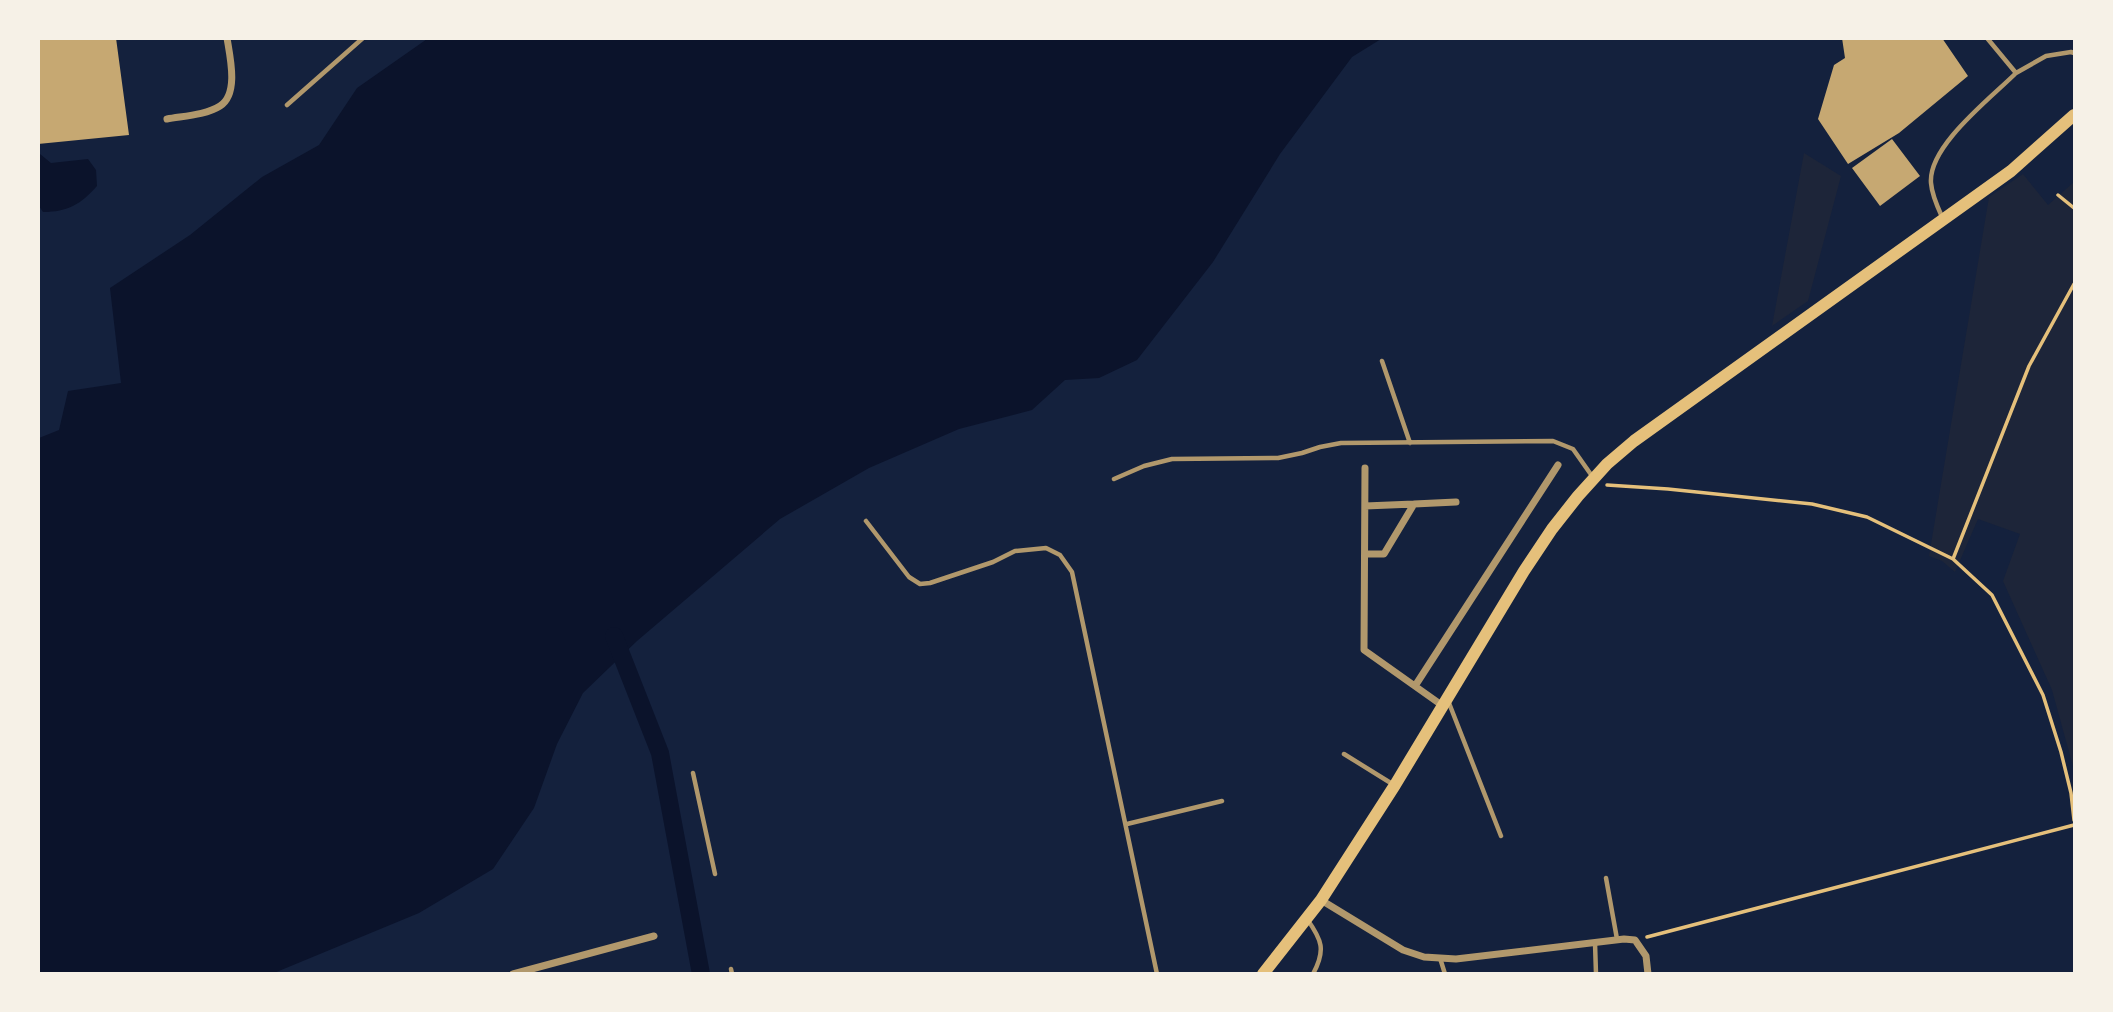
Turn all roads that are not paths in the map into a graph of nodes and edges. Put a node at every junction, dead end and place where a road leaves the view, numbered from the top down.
1 (227, 38) edge
2 (363, 38) edge
3 (1987, 38) edge
4 (2074, 53) edge
5 (2016, 73) junction
6 (287, 105) dead end
7 (2074, 115) edge
8 (167, 119) dead end
9 (1943, 221) junction
10 (1382, 361) dead end
11 (1410, 443) junction
12 (1558, 465) dead end
13 (1365, 468) dead end
14 (1114, 479) dead end
15 (1591, 481) junction
16 (1456, 502) dead end
17 (1414, 504) junction
18 (1365, 506) junction
19 (866, 521) dead end
20 (1365, 554) junction
21 (1415, 686) junction
22 (1445, 703) junction
23 (1344, 754) dead end
24 (693, 773) dead end
25 (1395, 786) junction
26 (1222, 801) dead end
27 (1127, 824) junction
28 (1502, 836) dead end
29 (715, 874) dead end
30 (1606, 878) dead end
31 (1321, 900) junction
32 (1306, 919) junction
33 (654, 936) dead end
34 (1617, 940) junction
35 (1595, 942) junction
36 (1440, 958) junction
37 (1316, 972) edge
38 (513, 974) edge
39 (1157, 974) edge
40 (1263, 974) edge
41 (1445, 974) edge
42 (1596, 974) edge
43 (1648, 974) edge

1 - 8 street
2 - 6 lane
3 - 5 lane
4 - 5 lane
5 - 9 lane
7 - 9 main road
9 - 15 main road
10 - 11 lane
11 - 14 lane
11 - 15 lane
12 - 21 street
13 - 18 street
15 - 22 main road
16 - 17 street
17 - 18 street
17 - 20 street
18 - 20 street
19 - 27 lane
20 - 21 street
21 - 22 street
22 - 25 main road
22 - 28 lane
23 - 25 lane
24 - 29 lane
25 - 31 main road
26 - 27 lane
27 - 39 lane
30 - 34 lane
31 - 32 main road
31 - 36 street
32 - 37 lane
32 - 40 main road
33 - 38 street
34 - 35 street
34 - 43 street
35 - 36 street
35 - 42 lane
36 - 41 lane

